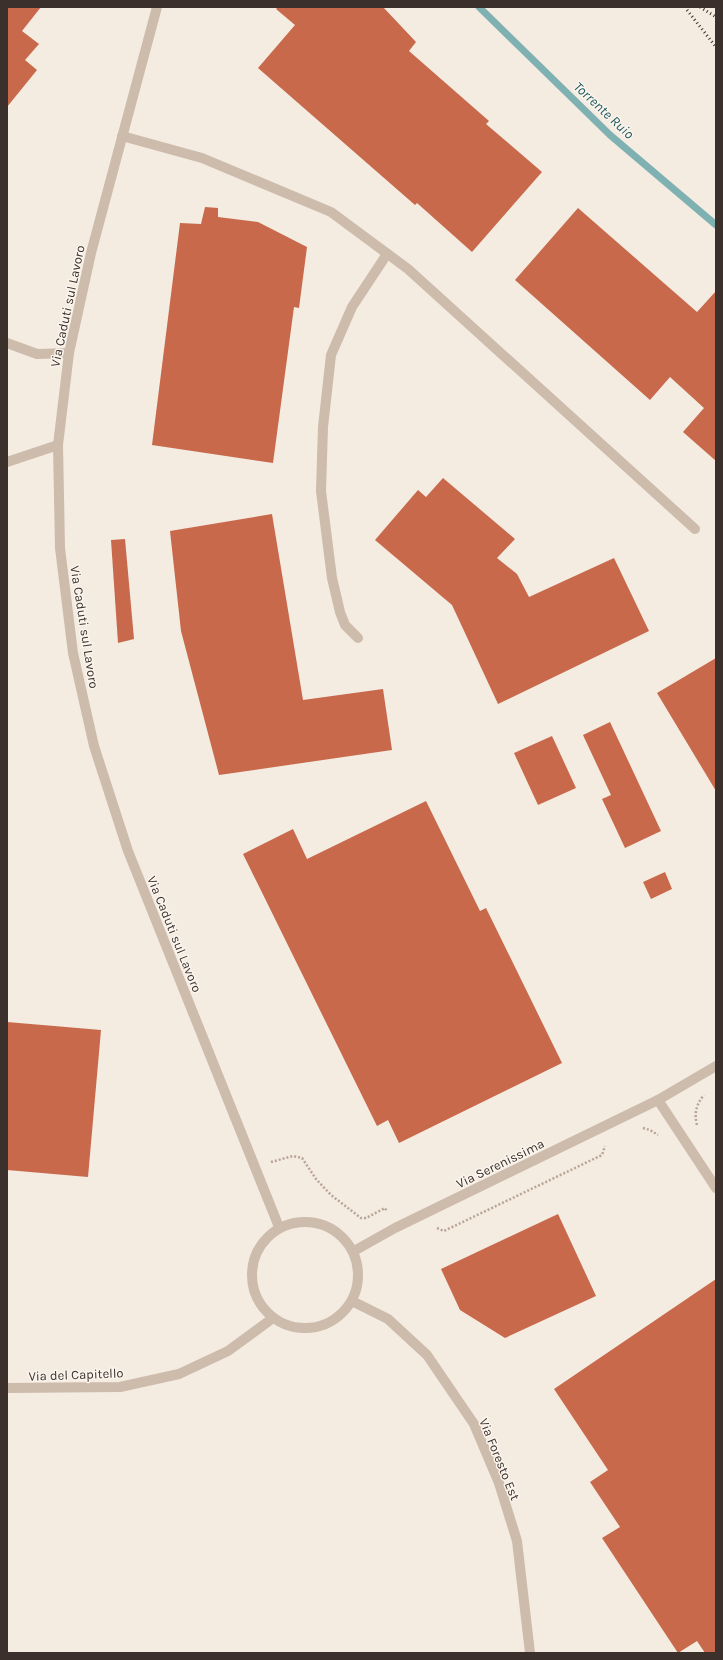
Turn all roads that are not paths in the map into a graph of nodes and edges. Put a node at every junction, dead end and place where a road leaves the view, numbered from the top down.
1 (157, 7) edge
2 (122, 136) junction
3 (387, 254) junction
4 (7, 343) edge
5 (69, 353) junction
6 (58, 444) junction
7 (7, 462) edge
8 (695, 529) dead end
9 (358, 638) dead end
10 (716, 1066) edge
11 (658, 1100) junction
12 (716, 1188) edge
13 (279, 1227) junction
14 (354, 1252) junction
15 (352, 1301) junction
16 (274, 1318) junction
17 (7, 1388) edge
18 (530, 1653) edge

1 - 2 street, Via Caduti sul Lavoro
2 - 3 street
2 - 5 street, Via Caduti sul Lavoro
3 - 8 street
3 - 9 street
4 - 5 street
5 - 6 street, Via Caduti sul Lavoro
6 - 7 street
6 - 13 street, Via Caduti sul Lavoro
10 - 11 street, Via Serenissima
11 - 12 street
11 - 14 street, Via Serenissima
13 - 14 street
13 - 16 street
14 - 15 street
15 - 16 street
15 - 18 street, Via Foresto Est
16 - 17 street, Via del Capitello

